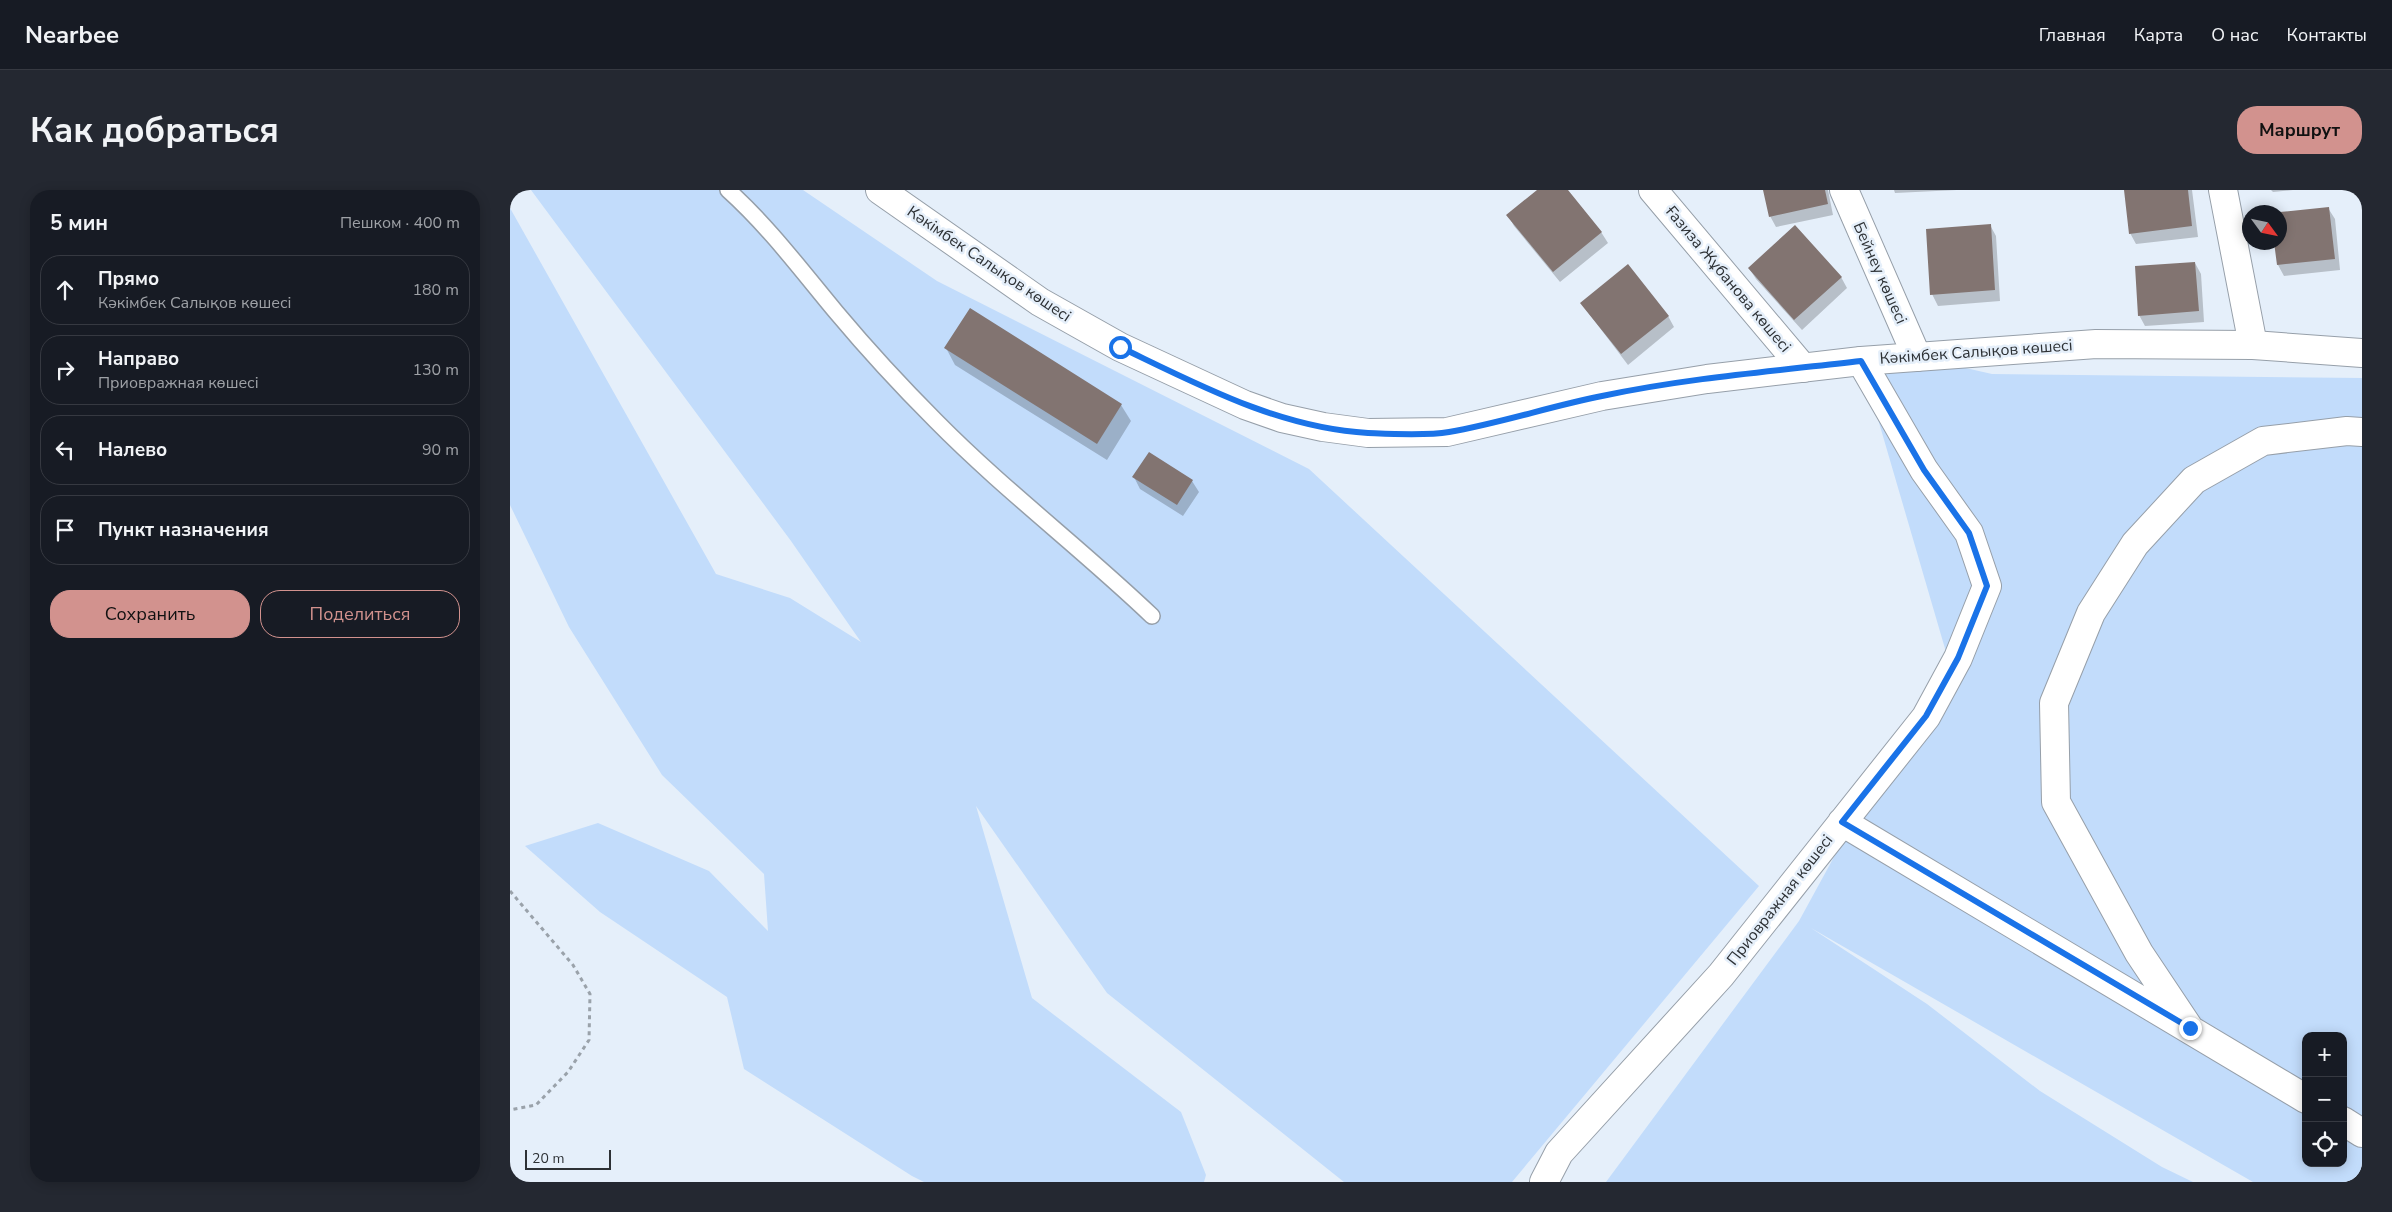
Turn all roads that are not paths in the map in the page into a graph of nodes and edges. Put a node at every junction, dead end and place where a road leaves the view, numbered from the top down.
1 (728, 190) edge
2 (880, 190) edge
3 (1653, 190) edge
4 (1844, 190) edge
5 (2223, 190) edge
6 (2253, 346) junction
7 (2362, 353) edge
8 (1917, 357) junction
9 (1861, 361) junction
10 (1803, 368) junction
11 (2362, 432) edge
12 (1152, 616) dead end
13 (1842, 822) junction
14 (2190, 1028) junction
15 (2302, 1097) edge
16 (2347, 1124) edge
17 (2362, 1133) edge
18 (1544, 1182) edge

1 - 12 lane
2 - 10 street, Кәкімбек Салықов көшесі
3 - 10 street, Ғазиза Жұбанова көшесі
4 - 8 street, Бейнеу көшесі
5 - 6 street
6 - 7 street, Кәкімбек Салықов көшесі
6 - 8 street, Кәкімбек Салықов көшесі
8 - 9 street, Кәкімбек Салықов көшесі
9 - 10 street, Кәкімбек Салықов көшесі
9 - 13 street, Приовражная көшесі
11 - 14 street
13 - 14 street
13 - 18 street, Приовражная көшесі
14 - 15 street
16 - 17 street

